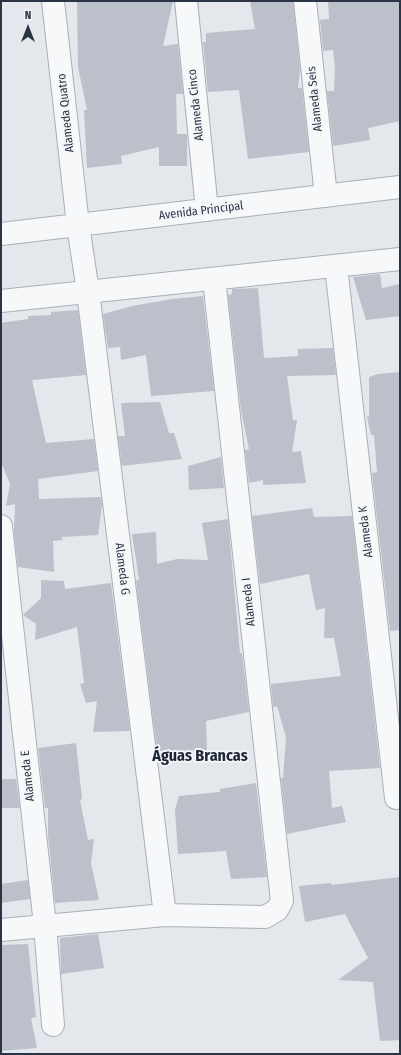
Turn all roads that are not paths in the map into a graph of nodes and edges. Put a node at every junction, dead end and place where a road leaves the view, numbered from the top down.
1 (53, 1) edge
2 (186, 1) edge
3 (305, 1) edge
4 (400, 187) edge
5 (326, 196) junction
6 (207, 210) junction
7 (78, 225) junction
8 (1, 234) edge
9 (400, 259) edge
10 (336, 266) junction
11 (214, 279) junction
12 (88, 292) junction
13 (1, 301) edge
14 (1, 526) edge
15 (396, 798) dead end
16 (165, 914) junction
17 (45, 925) junction
18 (1, 930) edge
19 (53, 1025) dead end

1 - 7 street, Alameda Quatro
2 - 6 street, Alameda Cinco
3 - 5 street, Alameda Seis
4 - 5 street, Avenida Principal
5 - 6 street, Avenida Principal
6 - 7 street, Avenida Principal
7 - 8 street, Avenida Principal
7 - 12 street, Alameda G
9 - 10 street
10 - 11 street
10 - 15 street, Alameda K
11 - 12 street
11 - 16 street, Alameda I
12 - 13 street
12 - 16 street, Alameda G
14 - 17 street, Alameda E
16 - 17 street
17 - 18 street
17 - 19 street, Alameda E

